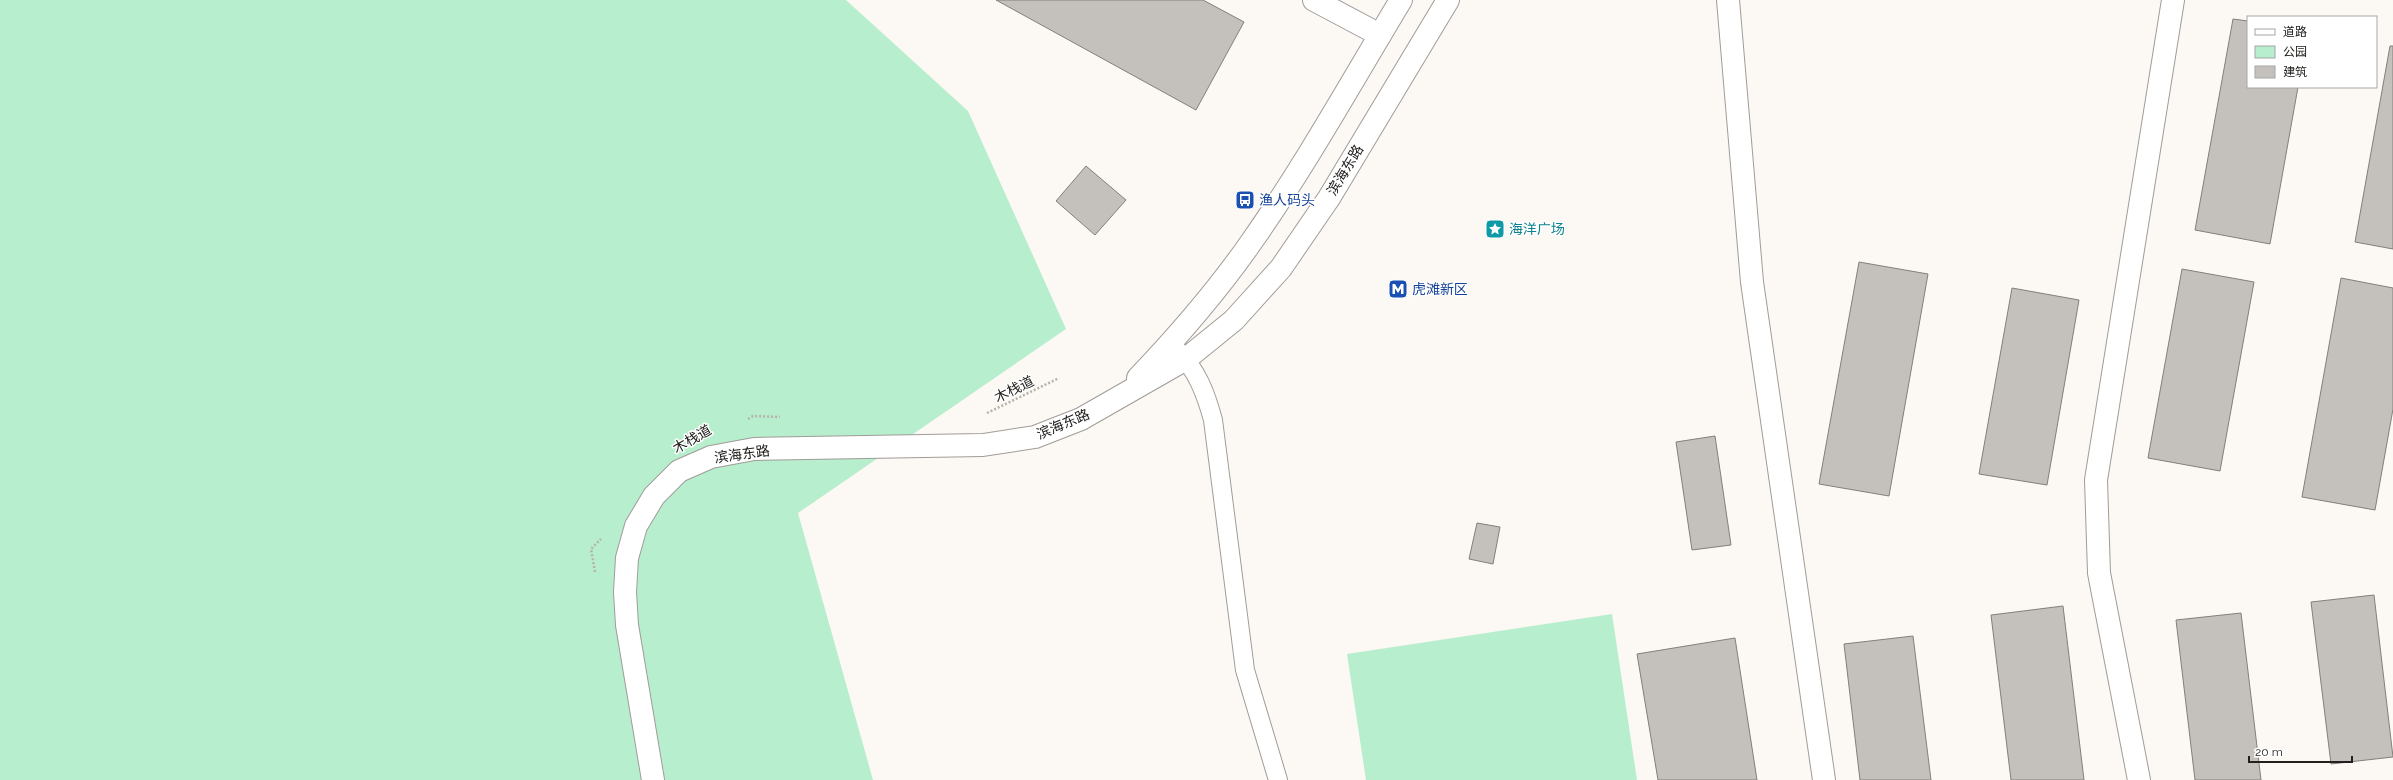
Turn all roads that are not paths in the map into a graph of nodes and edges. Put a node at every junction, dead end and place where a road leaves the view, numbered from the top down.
1 (1314, 0) edge
2 (1401, 0) edge
3 (1448, 0) edge
4 (1728, 0) edge
5 (2173, 0) edge
6 (1380, 34) junction
7 (1170, 344) junction
8 (1186, 359) junction
9 (1125, 392) junction
10 (653, 780) edge
11 (1278, 780) edge
12 (1824, 780) edge
13 (2139, 780) edge

1 - 6 main road
2 - 6 main road, 滨海东路
3 - 8 main road, 滨海东路
4 - 12 main road
5 - 13 main road
6 - 7 main road, 滨海东路
7 - 8 lane
7 - 9 main road, 滨海东路
8 - 9 main road, 滨海东路
8 - 11 lane
9 - 10 main road, 滨海东路

